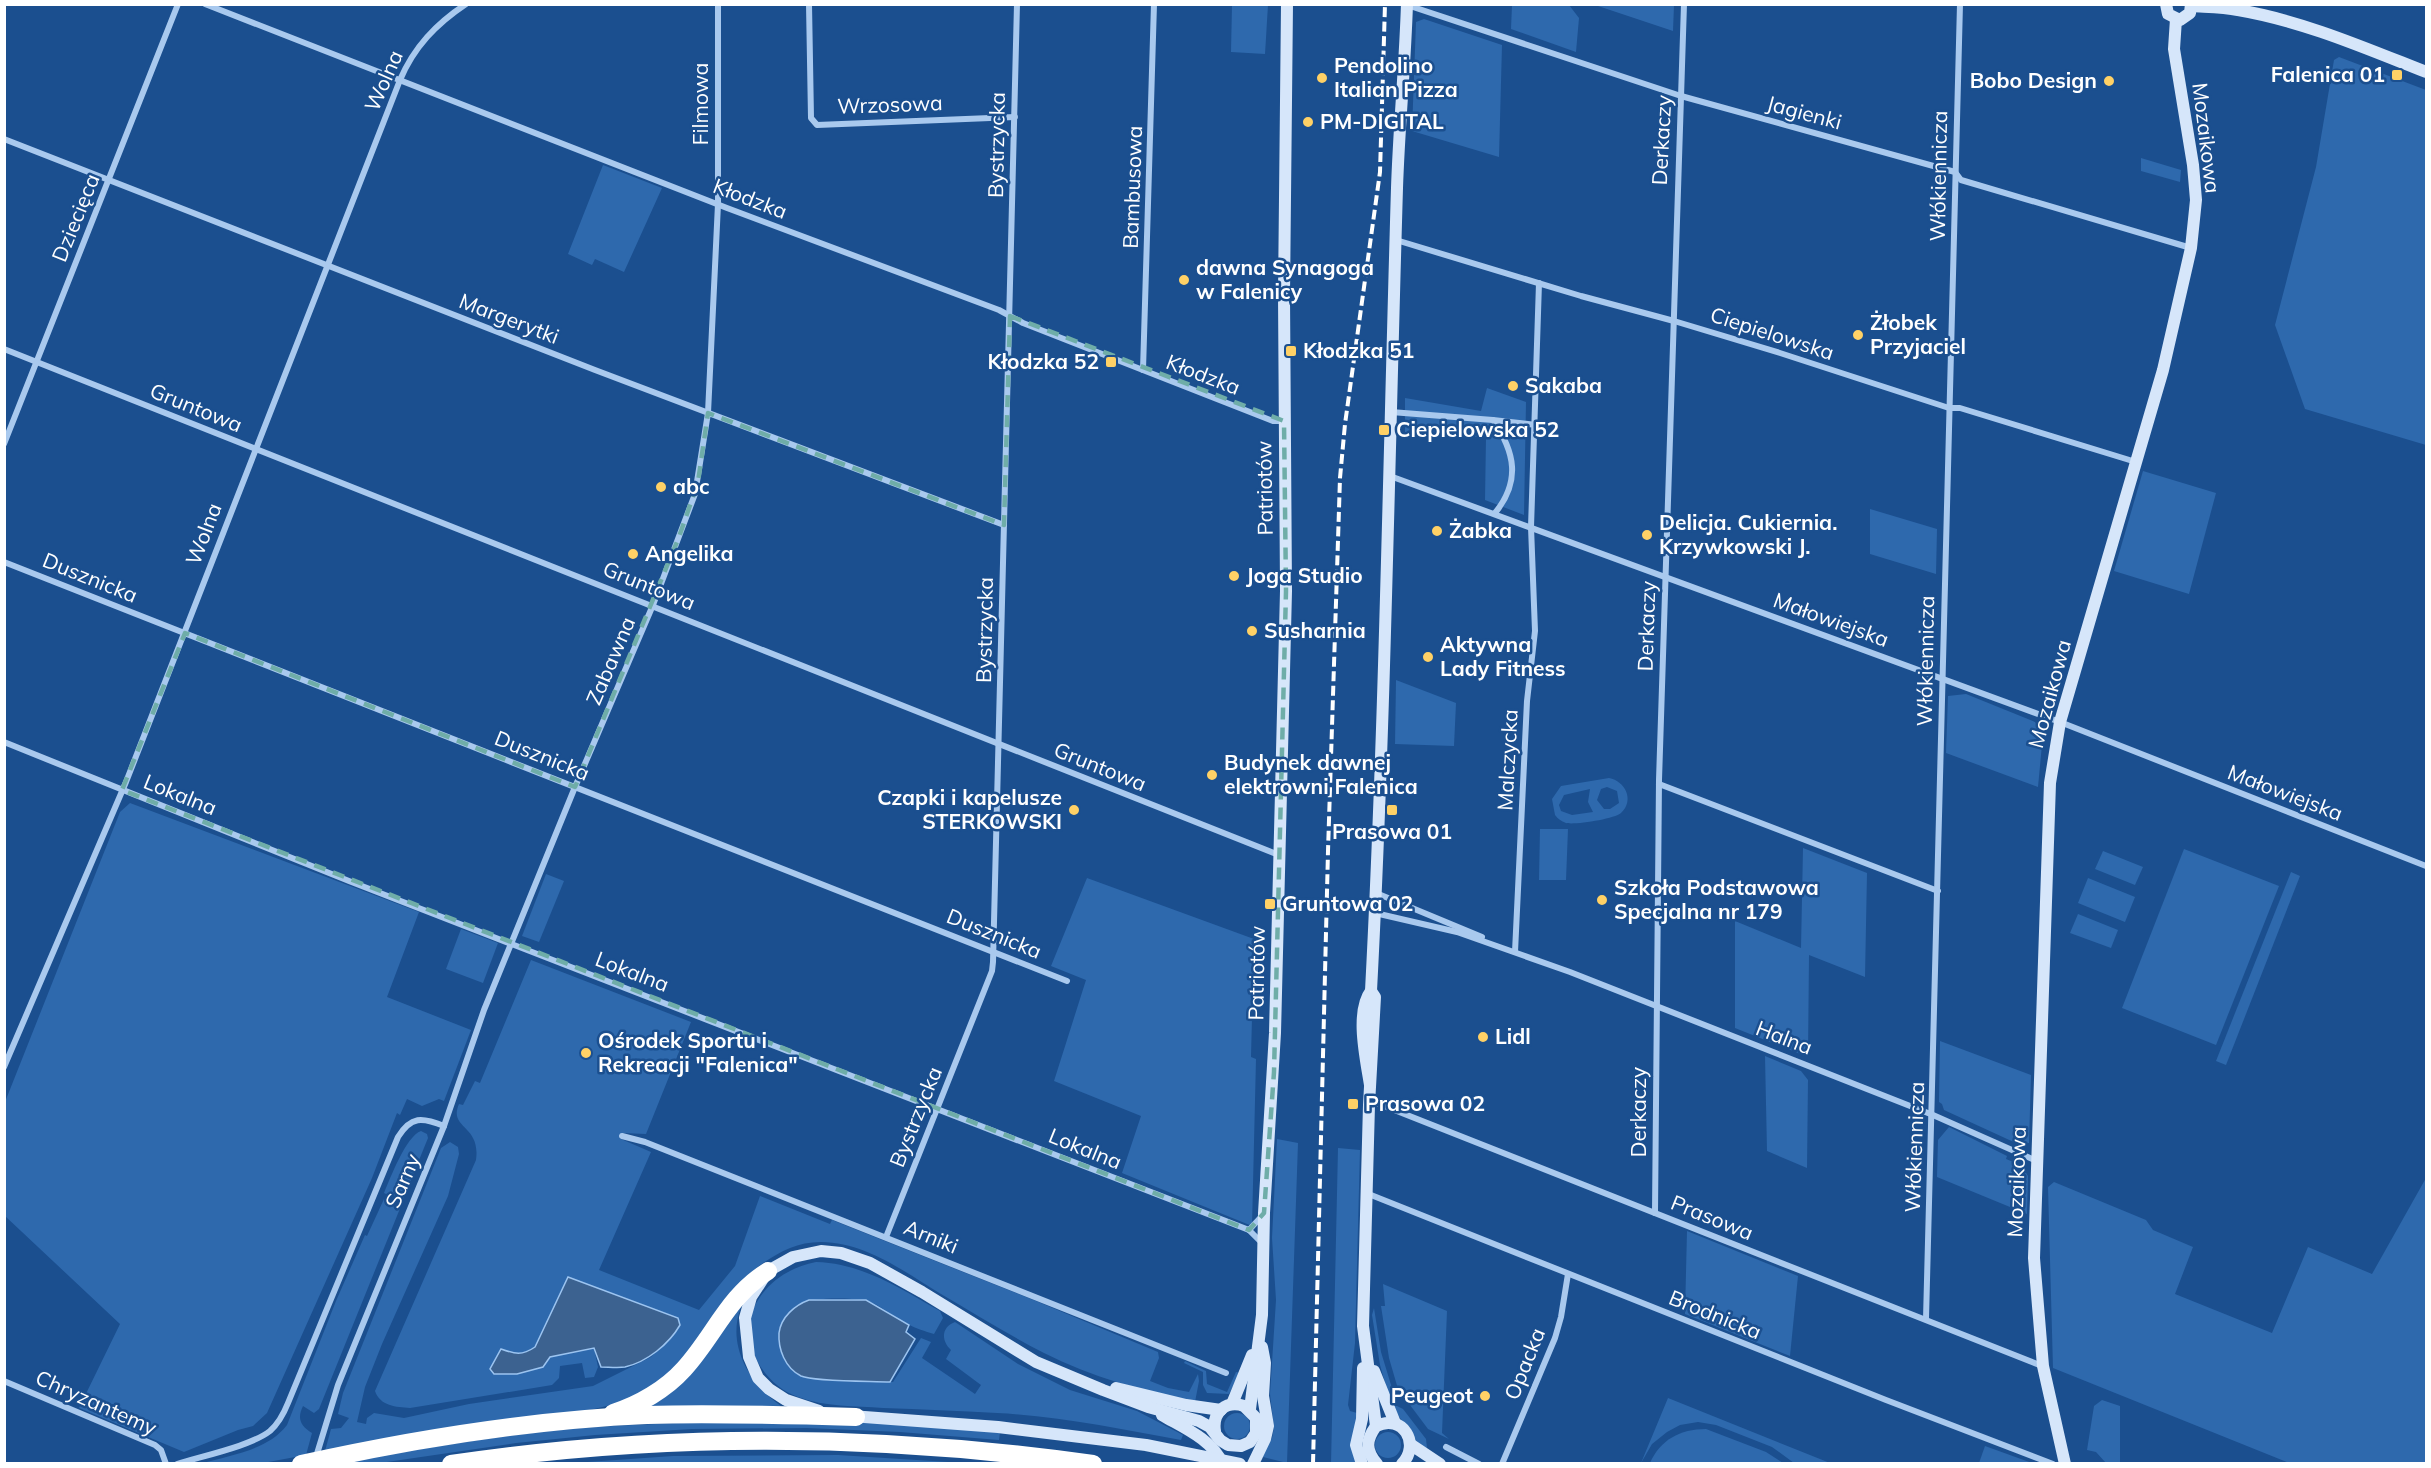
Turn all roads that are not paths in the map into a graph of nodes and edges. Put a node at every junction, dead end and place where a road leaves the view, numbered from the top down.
1 (178, 4) edge
2 (205, 4) edge
3 (466, 4) edge
4 (718, 4) edge
5 (809, 4) edge
6 (1017, 4) edge
7 (1154, 4) edge
8 (1287, 4) edge
9 (1684, 4) edge
10 (1960, 4) edge
11 (2166, 4) edge
12 (1407, 5) edge
13 (2191, 5) edge
14 (2176, 19) junction
15 (2427, 72) edge
16 (400, 80) junction
17 (1681, 96) junction
18 (1015, 117) junction
19 (4, 139) edge
20 (1955, 172) junction
21 (109, 180) junction
22 (718, 204) junction
23 (1396, 239) junction
24 (2191, 248) junction
25 (328, 266) junction
26 (1539, 283) junction
27 (1010, 316) junction
28 (1674, 321) junction
29 (4, 349) edge
30 (36, 361) junction
31 (1143, 370) junction
32 (1949, 408) junction
33 (1391, 412) junction
34 (708, 413) junction
35 (1493, 420) junction
36 (1284, 421) junction
37 (1536, 425) junction
38 (4, 444) edge
39 (254, 448) junction
40 (2136, 462) junction
41 (1390, 475) junction
42 (1495, 513) junction
43 (1004, 525) junction
44 (1531, 527) junction
45 (4, 562) edge
46 (1665, 576) junction
47 (653, 605) junction
48 (185, 633) junction
49 (1942, 679) junction
50 (2060, 722) junction
51 (4, 742) edge
52 (999, 743) junction
53 (1659, 784) junction
54 (575, 787) junction
55 (122, 790) junction
56 (1280, 855) junction
57 (2427, 866) edge
58 (1938, 891) junction
59 (1376, 893) junction
60 (1375, 913) junction
61 (512, 944) junction
62 (993, 952) junction
63 (1515, 952) junction
64 (1067, 981) dead end
65 (1656, 1006) junction
66 (4, 1068) edge
67 (1369, 1100) junction
68 (938, 1108) junction
69 (1933, 1114) junction
70 (444, 1126) junction
71 (622, 1136) dead end
72 (2038, 1162) junction
73 (1365, 1193) junction
74 (1264, 1213) junction
75 (1655, 1213) junction
76 (1249, 1230) junction
77 (886, 1237) junction
78 (1263, 1245) junction
79 (768, 1271) junction
80 (1568, 1274) junction
81 (1926, 1319) junction
82 (1259, 1331) junction
83 (1365, 1346) junction
84 (2043, 1366) junction
85 (1226, 1373) dead end
86 (1076, 1379) junction
87 (4, 1381) edge
88 (1148, 1407) junction
89 (1226, 1407) junction
90 (1250, 1409) junction
91 (856, 1417) junction
92 (594, 1419) junction
93 (1395, 1422) junction
94 (1376, 1426) junction
95 (1215, 1431) junction
96 (1410, 1444) junction
97 (1225, 1446) junction
98 (1446, 1447) dead end
99 (1242, 1456) edge
100 (1255, 1459) edge
101 (1404, 1463) edge
102 (166, 1464) edge
103 (177, 1464) edge
104 (301, 1464) edge
105 (315, 1464) edge
106 (451, 1464) edge
107 (1093, 1464) edge
108 (1222, 1464) edge
109 (1230, 1464) edge
110 (1362, 1464) edge
111 (1377, 1464) edge
112 (1440, 1464) edge
113 (1479, 1464) edge
114 (1502, 1464) edge
115 (2053, 1464) edge
116 (2065, 1464) edge

1 - 21 street, Dziecięca
2 - 16 street, Kłodzka
3 - 16 street, Wolna
4 - 22 street, Filmowa
5 - 18 street, Wrzosowa
6 - 18 street, Bystrzycka
7 - 31 street, Bambusowa
8 - 36 main road, Patriotów
9 - 17 street, Derkaczy
10 - 20 street, Włókiennicza
11 - 14 main road
12 - 17 street, Jagienki
12 - 23 main road
13 - 14 main road
13 - 15 main road
14 - 24 main road, Mozaikowa
16 - 22 street, Kłodzka
16 - 25 street, Wolna
17 - 20 street, Jagienki
17 - 28 street, Derkaczy
18 - 27 street, Bystrzycka
19 - 21 street, Margerytki
20 - 24 street, Jagienki
20 - 32 street, Włókiennicza
21 - 25 street, Margerytki
21 - 30 street, Dziecięca
22 - 27 street, Kłodzka
22 - 34 street, Zabawna
23 - 26 street, Ciepielowska
23 - 33 main road
24 - 40 main road, Mozaikowa
25 - 34 street, Margerytki
25 - 39 street, Wolna
26 - 28 street, Ciepielowska
26 - 37 street, Malczycka
27 - 31 street, Kłodzka
27 - 43 street, Bystrzycka
28 - 32 street, Ciepielowska
28 - 46 street, Derkaczy
29 - 30 street, Gruntowa
30 - 38 street, Dziecięca
30 - 39 street, Gruntowa
31 - 36 street, Kłodzka
32 - 40 street, Ciepielowska
32 - 49 street, Włókiennicza
33 - 35 street
33 - 41 main road
34 - 43 street, Margerytki
34 - 47 street, Zabawna
35 - 37 street
35 - 42 street
36 - 56 main road, Patriotów
37 - 44 street, Malczycka
39 - 47 street, Gruntowa
39 - 48 street, Wolna
40 - 50 main road, Mozaikowa
41 - 42 street, Małowiejska
41 - 59 main road
42 - 44 street, Małowiejska
43 - 52 street, Bystrzycka
44 - 46 street, Małowiejska
44 - 63 street, Malczycka
45 - 48 street, Dusznicka
46 - 49 street, Małowiejska
46 - 53 street, Derkaczy
47 - 52 street, Gruntowa
47 - 54 street, Zabawna
48 - 54 street, Dusznicka
48 - 55 street, Wolna
49 - 50 street, Małowiejska
49 - 58 street, Włókiennicza
50 - 57 street, Małowiejska
50 - 72 main road, Mozaikowa
51 - 55 street, Lokalna
52 - 56 street, Gruntowa
52 - 62 street, Bystrzycka
53 - 58 street
53 - 65 street, Derkaczy
54 - 61 street, Zabawna
54 - 62 street, Dusznicka
55 - 61 street, Lokalna
55 - 66 street, Wolna
56 - 74 main road, Patriotów
58 - 69 street, Włókiennicza
59 - 60 main road
59 - 63 street, Halna
60 - 63 street, Halna
60 - 67 main road
61 - 68 street, Lokalna
61 - 70 street, Sarny
62 - 64 street, Dusznicka
62 - 68 street, Bystrzycka
63 - 65 street, Halna
65 - 69 street, Halna
65 - 75 street, Derkaczy
67 - 73 main road
67 - 75 street, Prasowa
68 - 76 street, Lokalna
68 - 77 street, Bystrzycka
69 - 72 street, Halna
69 - 81 street, Włókiennicza
70 - 103 street
70 - 105 street, Sarny
71 - 77 street, Arniki
72 - 84 main road, Mozaikowa
73 - 80 street, Brodnicka
73 - 83 main road
74 - 76 street
74 - 78 main road, Patriotów
75 - 81 street, Prasowa
76 - 78 street, Lokalna
77 - 85 street, Arniki
78 - 82 main road, Patriotów
79 - 86 main road
79 - 91 main road
79 - 92 highway
80 - 114 street, Opacka
80 - 115 street, Brodnicka
81 - 84 street, Prasowa
82 - 89 main road, Patriotów
82 - 90 main road, Patriotów
82 - 100 main road
83 - 93 main road
83 - 94 main road
83 - 110 main road
84 - 116 main road, Mozaikowa
86 - 88 main road
86 - 89 main road
87 - 102 street, Chryzantemy
88 - 95 main road
88 - 108 main road
89 - 90 main road
89 - 95 main road
90 - 99 main road
91 - 92 highway
91 - 99 main road
92 - 104 highway
93 - 94 main road
93 - 96 main road
94 - 111 main road
95 - 97 main road
96 - 101 main road
96 - 112 main road
97 - 99 main road
97 - 109 main road
98 - 113 street
106 - 107 highway

